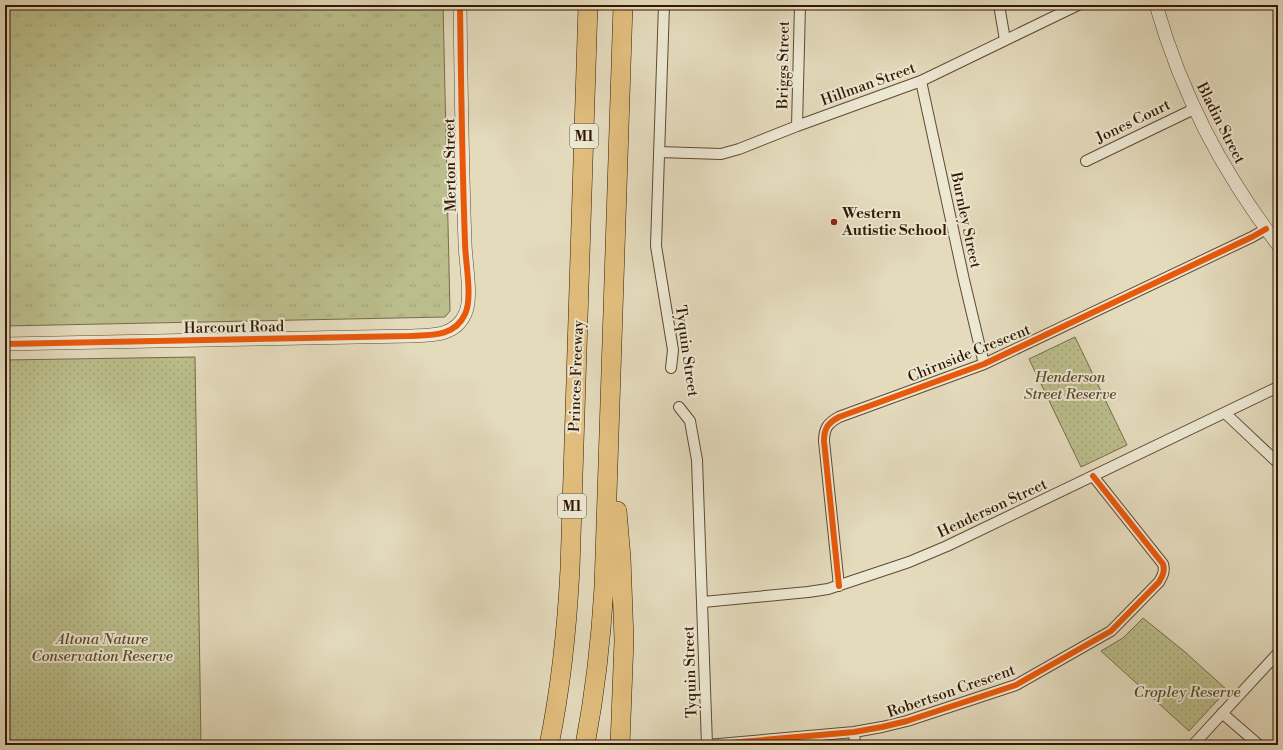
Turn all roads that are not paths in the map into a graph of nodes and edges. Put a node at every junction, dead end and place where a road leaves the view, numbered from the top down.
1 (460, 5) edge
2 (588, 5) edge
3 (623, 5) edge
4 (664, 5) edge
5 (800, 5) edge
6 (999, 5) edge
7 (1078, 5) edge
8 (1156, 5) edge
9 (1005, 40) junction
10 (921, 81) junction
11 (1194, 109) junction
12 (797, 126) junction
13 (659, 152) junction
14 (1086, 161) dead end
15 (1266, 229) junction
16 (1278, 245) edge
17 (460, 322) joint
18 (5, 344) edge
19 (984, 364) junction
20 (671, 368) dead end
21 (1278, 388) edge
22 (679, 406) dead end
23 (1225, 413) junction
24 (609, 428) junction
25 (1278, 463) edge
26 (1093, 476) junction
27 (839, 586) junction
28 (703, 602) junction
29 (1278, 653) edge
30 (1222, 713) junction
31 (854, 732) junction
32 (549, 745) edge
33 (585, 745) edge
34 (620, 745) edge
35 (707, 745) edge
36 (855, 745) edge
37 (1193, 745) edge
38 (1259, 745) edge

1 - 17 street, Merton Street
2 - 32 highway, Princes Freeway / M1
3 - 24 highway, M1
4 - 13 street, Tyquin Street
5 - 12 street, Briggs Street
6 - 9 street
7 - 9 street, Hillman Street
8 - 11 street, Bladin Street
9 - 10 street, Hillman Street
10 - 12 street, Hillman Street
10 - 19 street, Burnley Street
11 - 14 street, Jones Court
11 - 15 street, Bladin Street
12 - 13 street, Hillman Street
13 - 20 street, Tyquin Street
15 - 16 street, Bladin Street
15 - 19 street, Chirnside Crescent
17 - 18 street, Harcourt Road
19 - 27 street, Chirnside Crescent
21 - 23 street, Henderson Street
22 - 28 street, Tyquin Street
23 - 25 street
23 - 26 street, Henderson Street
24 - 33 highway, M1
24 - 34 highway
26 - 27 street, Henderson Street
26 - 31 street, Robertson Crescent
27 - 28 street, Henderson Street
28 - 35 street, Tyquin Street
29 - 30 street
30 - 37 street
30 - 38 street
31 - 35 street, Robertson Crescent
31 - 36 street

